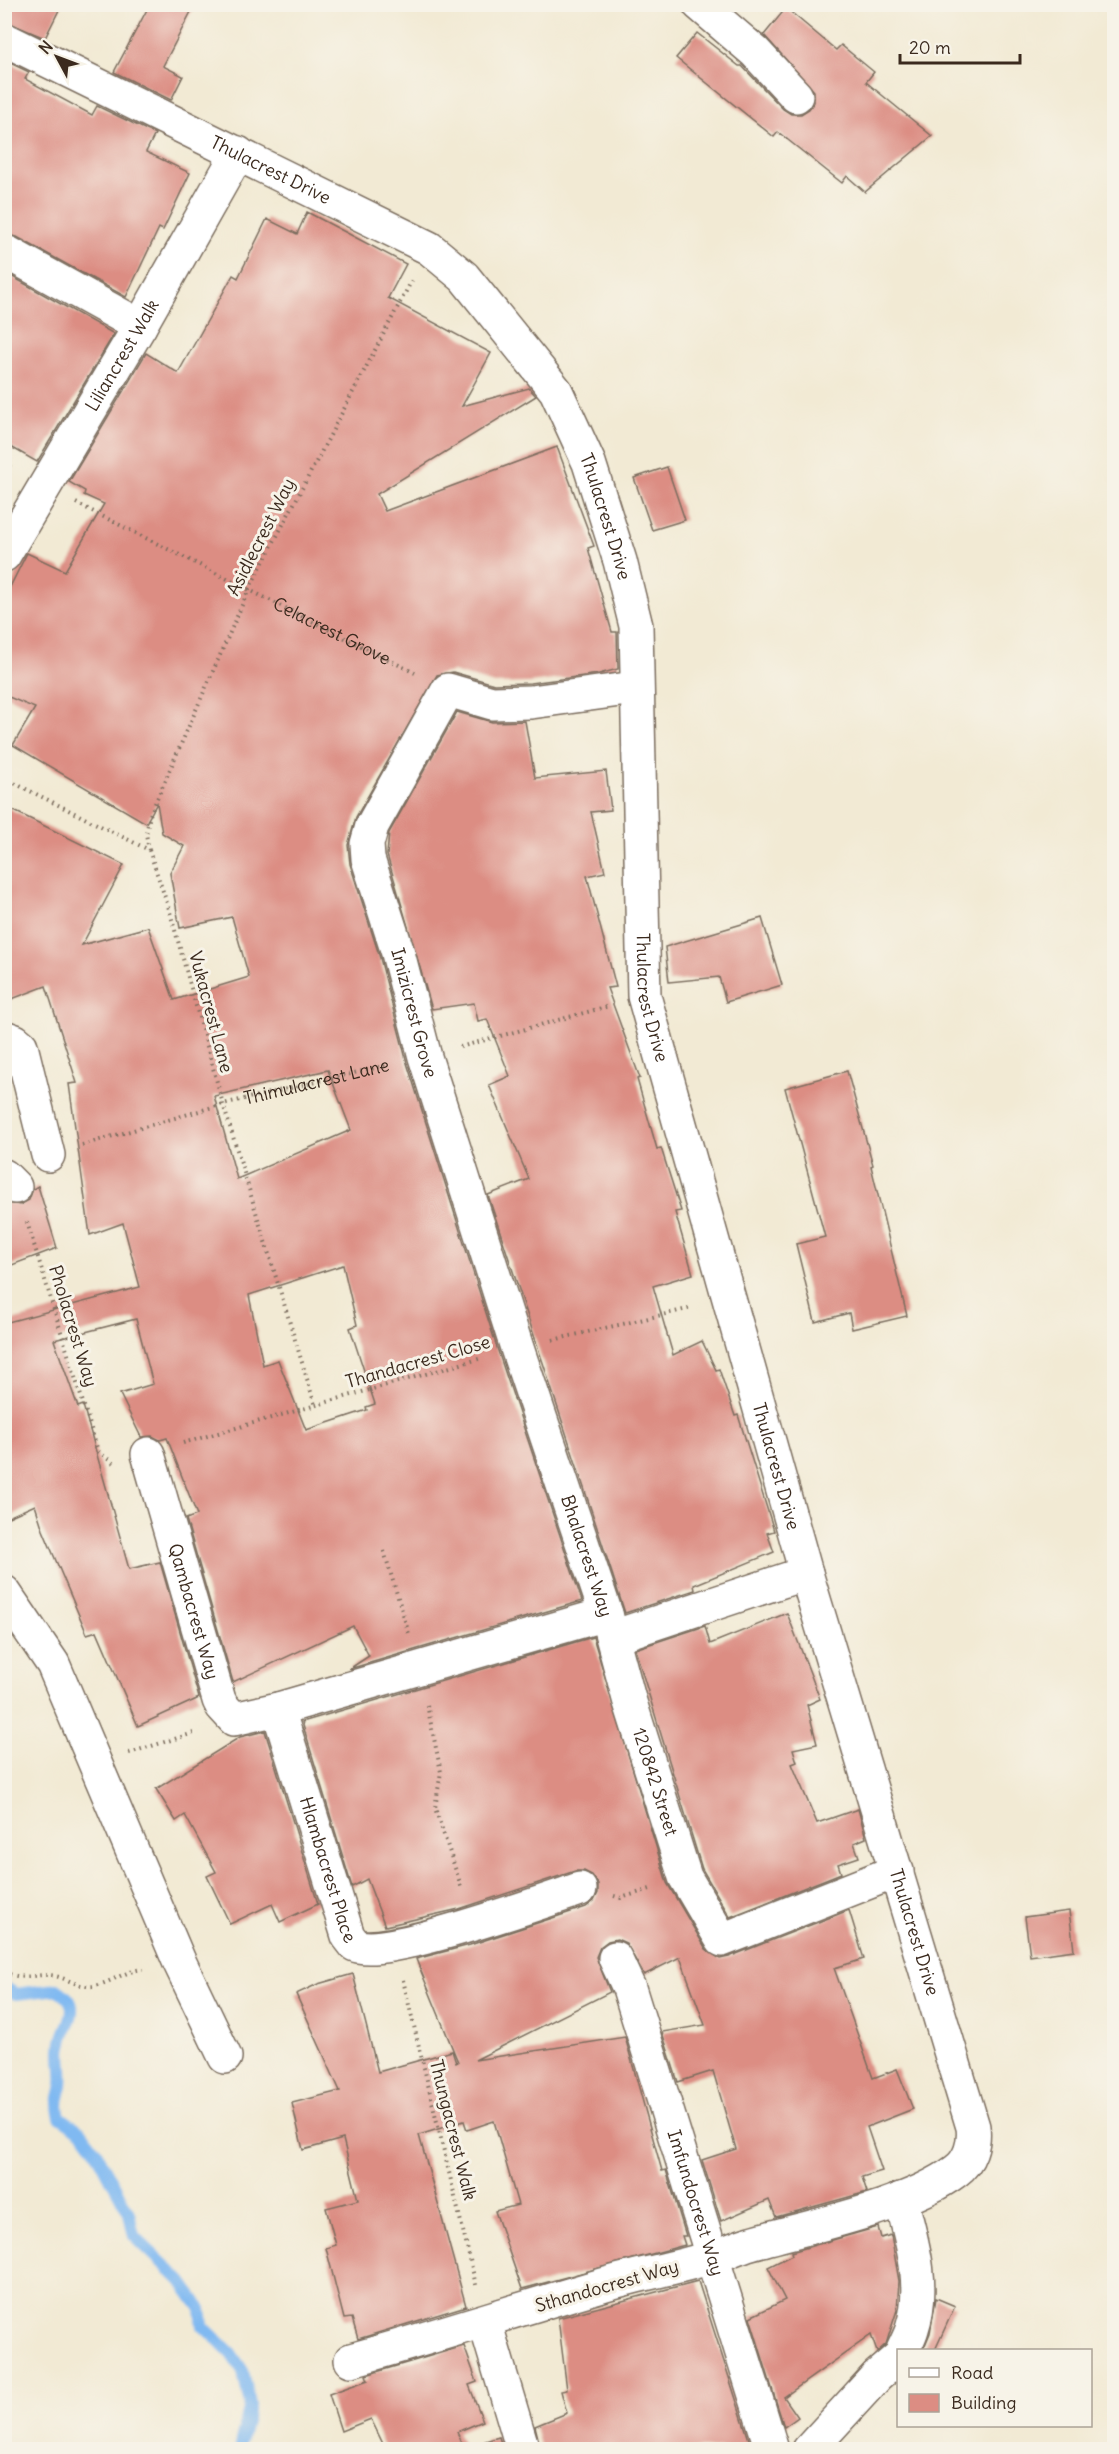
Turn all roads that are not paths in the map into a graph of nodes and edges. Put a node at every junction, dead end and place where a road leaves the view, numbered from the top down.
1 (699, 4) edge
2 (4, 39) edge
3 (796, 96) dead end
4 (238, 153) junction
5 (8, 253) dead end
6 (140, 326) junction
7 (4, 555) edge
8 (636, 688) junction
9 (4, 1037) edge
10 (48, 1155) road end
11 (517, 1348) joint
12 (148, 1454) road end
13 (806, 1574) junction
14 (4, 1592) edge
15 (610, 1626) junction
16 (278, 1709) junction
17 (897, 1871) junction
18 (580, 1889) road end
19 (615, 1958) dead end
20 (225, 2057) dead end
21 (901, 2199) junction
22 (711, 2258) junction
23 (485, 2322) junction
24 (903, 2349) edge
25 (897, 2359) edge
26 (351, 2360) dead end
27 (523, 2450) edge
28 (772, 2450) edge
29 (809, 2450) edge

1 - 3 street
2 - 4 street, Thulacrest Drive
4 - 6 street, Liliancrest Walk
4 - 8 street, Thulacrest Drive
5 - 6 street
6 - 7 street, Liliancrest Walk
8 - 11 street, Imizicrest Grove
8 - 13 street, Thulacrest Drive
9 - 10 street
11 - 15 street, Bhalacrest Way
12 - 16 street, Qambacrest Way
13 - 15 street
13 - 17 street, Thulacrest Drive
14 - 20 street
15 - 16 street, Bhalacrest Way
15 - 17 street, 120842 Street
16 - 18 street, Hlambacrest Place
17 - 21 street, Thulacrest Drive
19 - 22 street, Imfundocrest Way
21 - 22 street, Sthandocrest Way
21 - 24 street
22 - 23 street, Sthandocrest Way
22 - 28 street, Imfundocrest Way
23 - 26 street, Sthandocrest Way
23 - 27 street
25 - 29 street

